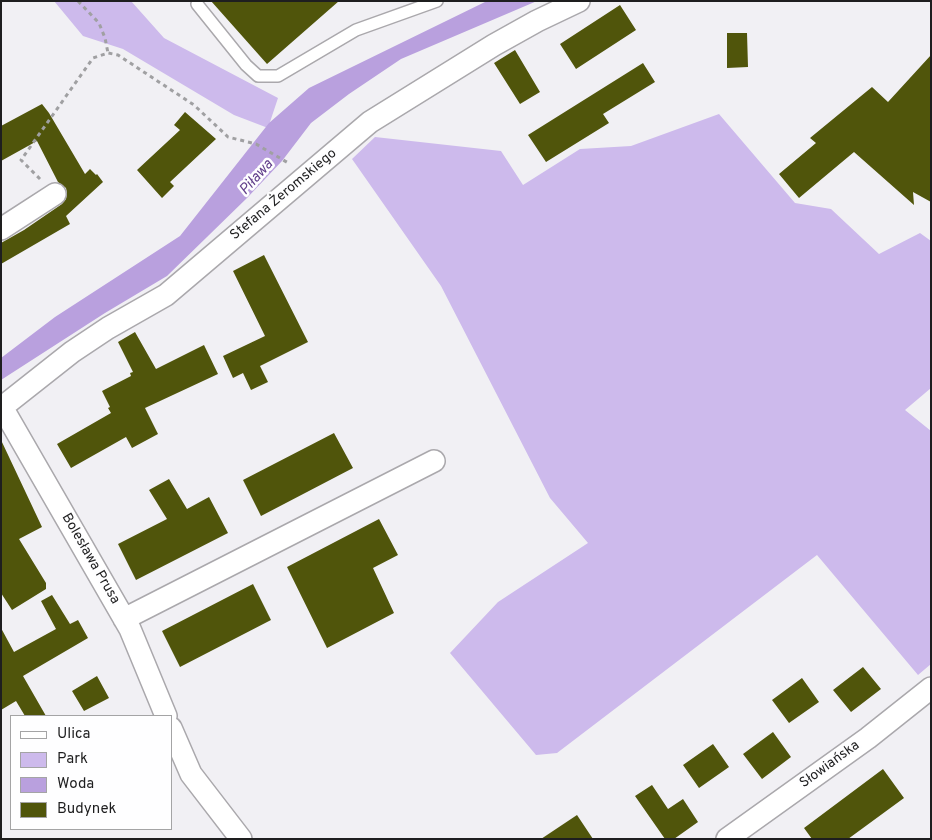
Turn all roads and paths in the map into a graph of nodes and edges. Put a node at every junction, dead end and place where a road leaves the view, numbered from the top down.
1 (78, 1) edge
2 (436, 1) edge
3 (580, 1) edge
4 (197, 4) dead end
5 (108, 53) junction
6 (282, 160) dead end
7 (55, 194) joint
8 (1, 229) edge
9 (2, 407) edge
10 (434, 461) dead end
11 (124, 619) junction
12 (931, 688) edge
13 (166, 715) edge
14 (172, 730) edge
15 (241, 839) edge
16 (727, 839) edge

1 - 5 path
2 - 4 lane
3 - 9 street, Stefana Żeromskiego
5 - 6 path
5 - 7 path
7 - 8 street
9 - 11 street, Bolesława Prusa
10 - 11 street
11 - 13 street, Bolesława Prusa
12 - 16 street, Słowiańska
14 - 15 street

